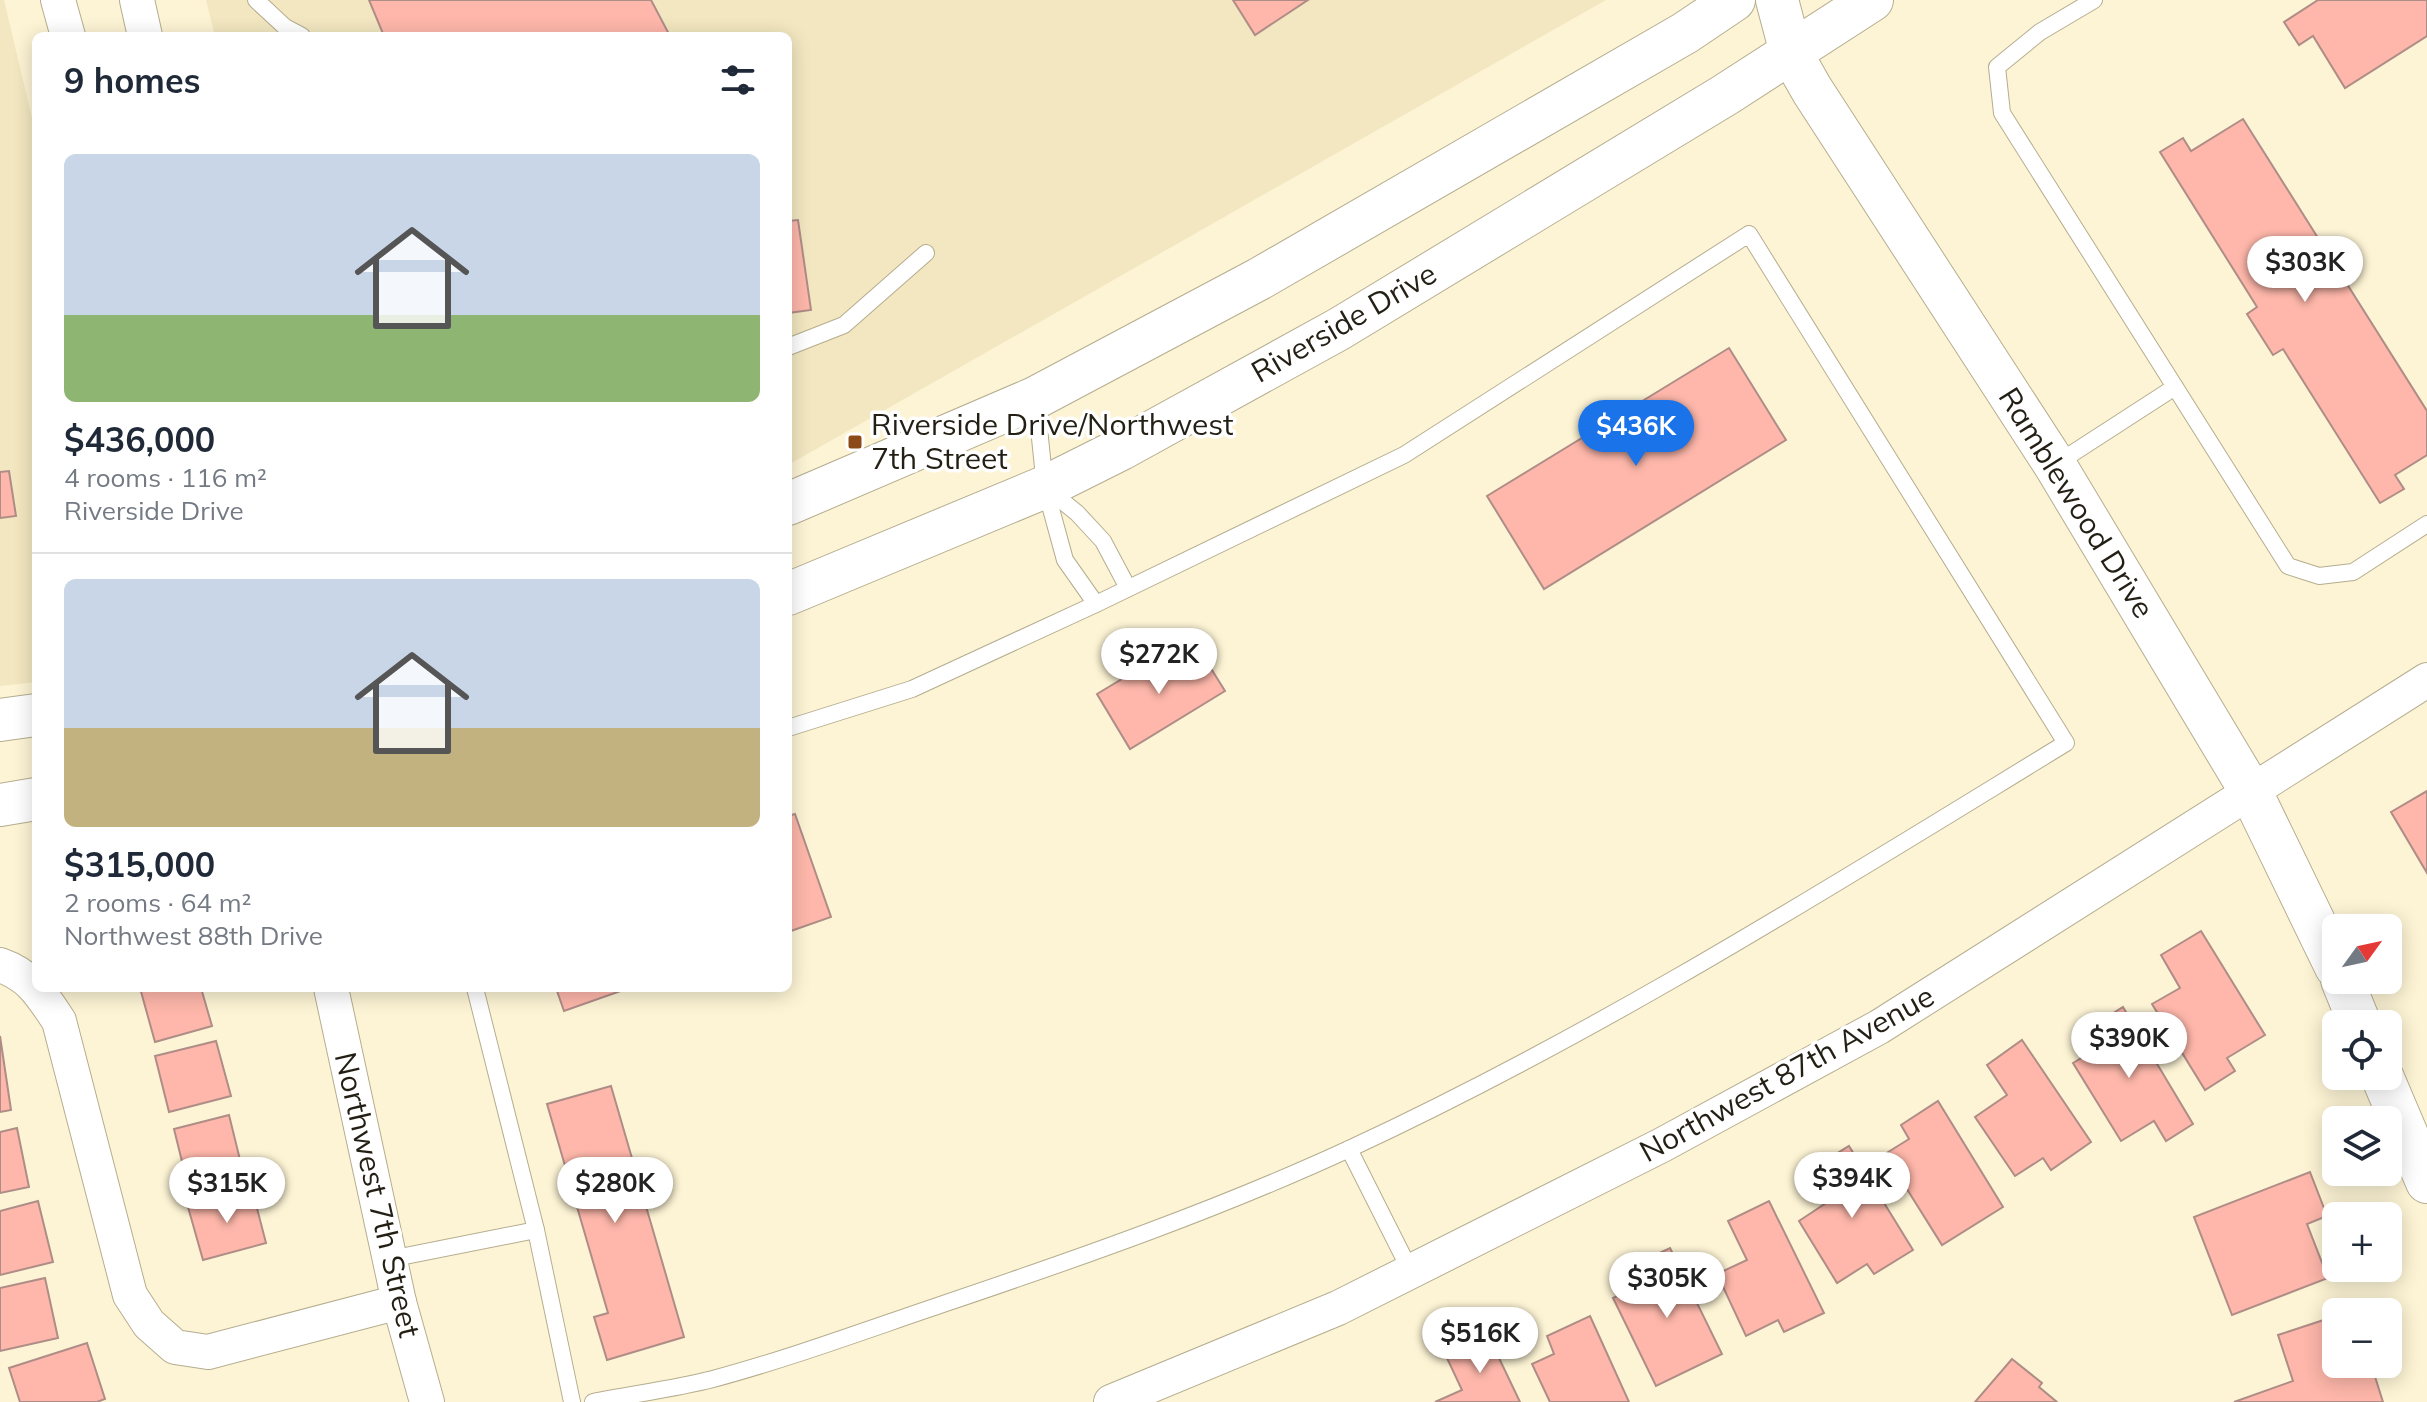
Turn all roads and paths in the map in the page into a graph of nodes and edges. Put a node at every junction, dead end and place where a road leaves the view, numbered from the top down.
1 (58, 0) edge
2 (137, 0) edge
3 (256, 0) edge
4 (1777, 0) edge
5 (1872, 0) edge
6 (2094, 0) edge
7 (1730, 1) edge
8 (67, 32) edge
9 (144, 32) edge
10 (294, 32) edge
11 (1791, 53) junction
12 (926, 253) dead end
13 (792, 345) edge
14 (2175, 387) junction
15 (1035, 398) junction
16 (2055, 465) junction
17 (1045, 487) junction
18 (792, 502) edge
19 (2427, 524) edge
20 (1128, 588) junction
21 (792, 592) edge
22 (1096, 604) junction
23 (2427, 680) edge
24 (32, 716) edge
25 (0, 720) edge
26 (792, 727) edge
27 (2250, 790) junction
28 (32, 800) edge
29 (0, 805) edge
30 (2322, 938) edge
31 (0, 965) edge
32 (32, 984) edge
33 (40, 992) edge
34 (332, 992) edge
35 (476, 992) edge
36 (2388, 1090) edge
37 (1349, 1149) junction
38 (2427, 1182) edge
39 (536, 1230) junction
40 (390, 1259) junction
41 (1411, 1272) junction
42 (399, 1302) junction
43 (427, 1402) edge
44 (572, 1402) edge
45 (593, 1402) edge
46 (1111, 1402) edge

1 - 8 street
2 - 9 street
3 - 10 lane
4 - 11 street, Ramblewood Drive
5 - 11 street, Riverside Drive
6 - 14 lane
7 - 11 street, Ramblewood Drive
7 - 15 street
11 - 16 street, Ramblewood Drive
11 - 17 street, Riverside Drive
12 - 13 lane
14 - 16 lane
14 - 19 lane
15 - 17 lane
15 - 18 street
16 - 27 street, Ramblewood Drive
17 - 20 lane
17 - 21 street, Riverside Drive
17 - 22 lane
20 - 22 lane
20 - 37 lane
22 - 26 lane
23 - 27 street, Northwest 87th Avenue
24 - 25 street
27 - 30 street, Ramblewood Drive
27 - 41 street, Northwest 87th Avenue
28 - 29 street
31 - 32 street
33 - 42 street
34 - 40 street, Northwest 7th Street
35 - 39 lane
36 - 38 street
37 - 41 lane
37 - 45 lane
39 - 40 lane
39 - 44 lane
40 - 42 street, Northwest 7th Street
41 - 46 street, Northwest 87th Avenue
42 - 43 street, Northwest 7th Street

